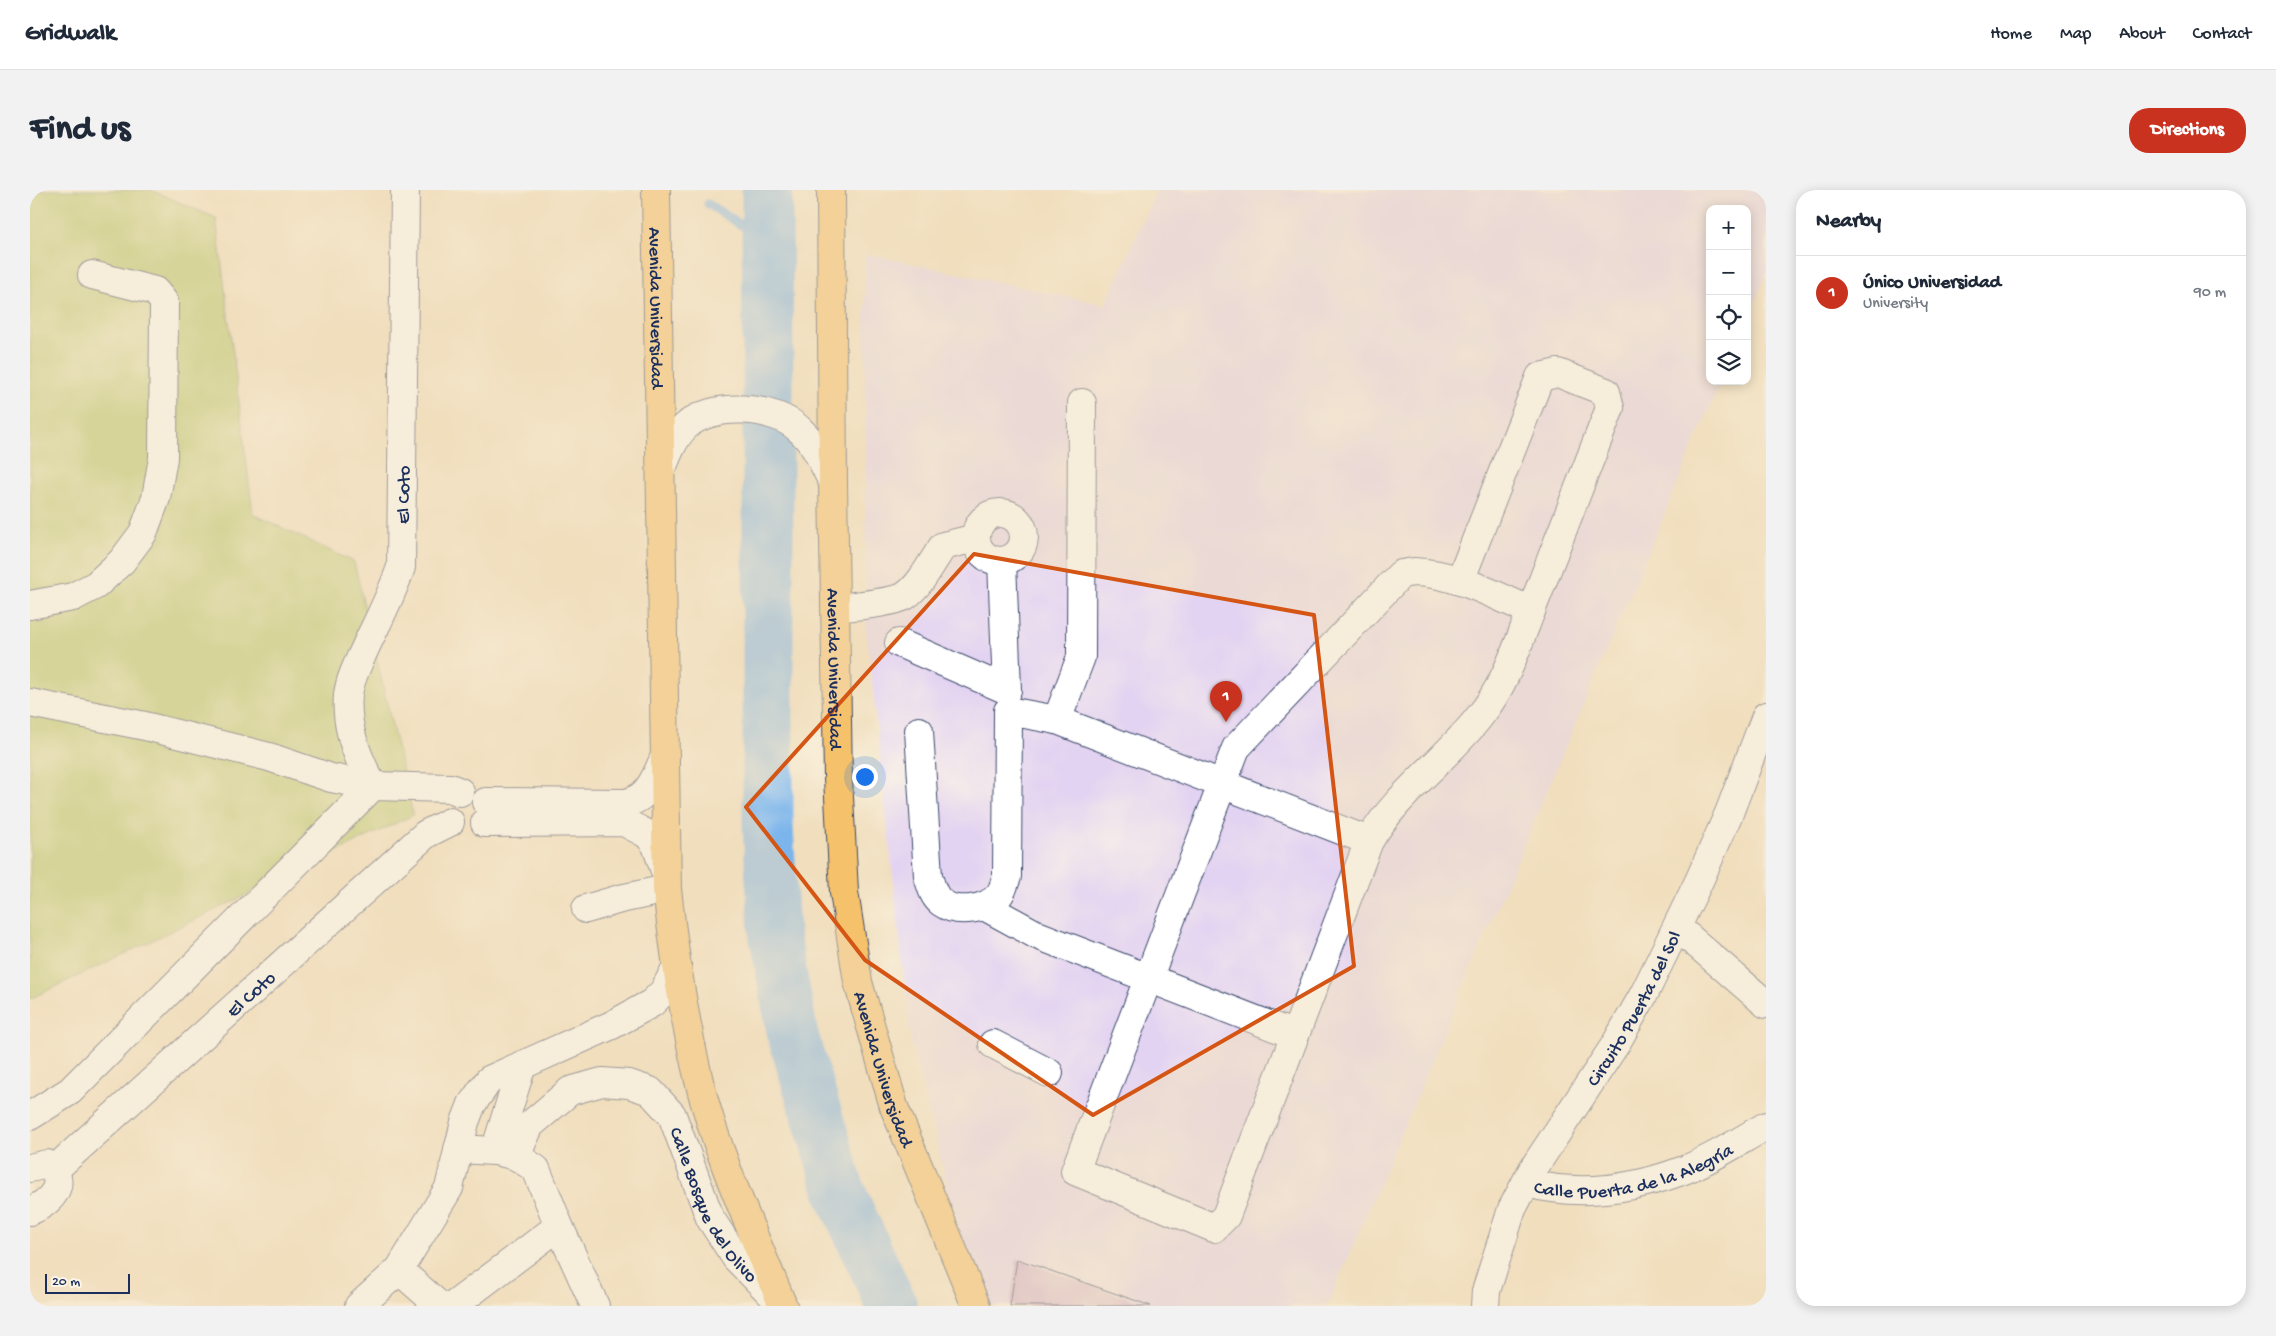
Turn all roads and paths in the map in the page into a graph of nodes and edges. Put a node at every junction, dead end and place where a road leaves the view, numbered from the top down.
1 (405, 190) edge
2 (656, 190) edge
3 (831, 190) edge
4 (92, 275) dead end
5 (1082, 403) dead end
6 (661, 470) junction
7 (833, 483) junction
8 (976, 538) junction
9 (1002, 562) junction
10 (1460, 581) junction
11 (30, 605) edge
12 (836, 608) junction
13 (1531, 611) junction
14 (899, 643) dead end
15 (30, 703) edge
16 (1766, 716) edge
17 (1057, 720) junction
18 (919, 731) dead end
19 (665, 756) junction
20 (1223, 784) junction
21 (373, 786) junction
22 (460, 792) junction
23 (486, 813) junction
24 (450, 822) junction
25 (1369, 841) junction
26 (667, 882) junction
27 (986, 907) junction
28 (586, 909) dead end
29 (1677, 927) junction
30 (677, 966) junction
31 (1149, 978) junction
32 (1766, 1004) edge
33 (1295, 1035) junction
34 (994, 1044) dead end
35 (1049, 1073) dead end
36 (30, 1116) edge
37 (1766, 1126) edge
38 (496, 1154) junction
39 (42, 1169) edge
40 (1526, 1183) junction
41 (30, 1211) edge
42 (559, 1226) junction
43 (399, 1270) junction
44 (1482, 1301) edge
45 (359, 1306) edge
46 (440, 1306) edge
47 (453, 1306) edge
48 (595, 1306) edge
49 (783, 1306) edge
50 (976, 1306) edge

1 - 21 street, El Coto
2 - 6 main road, Avenida Universidad
3 - 7 main road, Avenida Universidad
4 - 11 street
5 - 17 street
6 - 7 street
6 - 19 main road, Avenida Universidad
7 - 12 main road, Avenida Universidad
8 - 9 street
8 - 9 street
8 - 12 street
9 - 14 street
10 - 13 street
10 - 13 street
10 - 20 street
12 - 50 main road, Avenida Universidad
13 - 25 street
15 - 21 street
16 - 29 street, Circuito Puerta del Sol
17 - 20 street
17 - 27 street
18 - 27 street
19 - 23 street
19 - 26 main road, Avenida Universidad
20 - 25 street
20 - 31 street
21 - 22 street
21 - 36 street
22 - 23 street
22 - 24 street
23 - 24 street
23 - 26 street
24 - 39 street, El Coto
25 - 33 street
26 - 28 street
26 - 30 main road, Avenida Universidad
27 - 31 street
29 - 32 street
29 - 40 street, Circuito Puerta del Sol
30 - 38 street, Calle Bosque del Olivo
30 - 49 main road, Avenida Universidad
31 - 33 street
31 - 33 street
34 - 35 street
37 - 40 street, Calle Puerta de la Alegría
38 - 42 street
38 - 43 street, Calle Bosque del Olivo
38 - 49 street, Calle Bosque del Olivo
39 - 41 street
40 - 44 street, Circuito Puerta del Sol
42 - 47 street
42 - 48 street
43 - 45 street, Calle Bosque del Olivo
43 - 46 street

